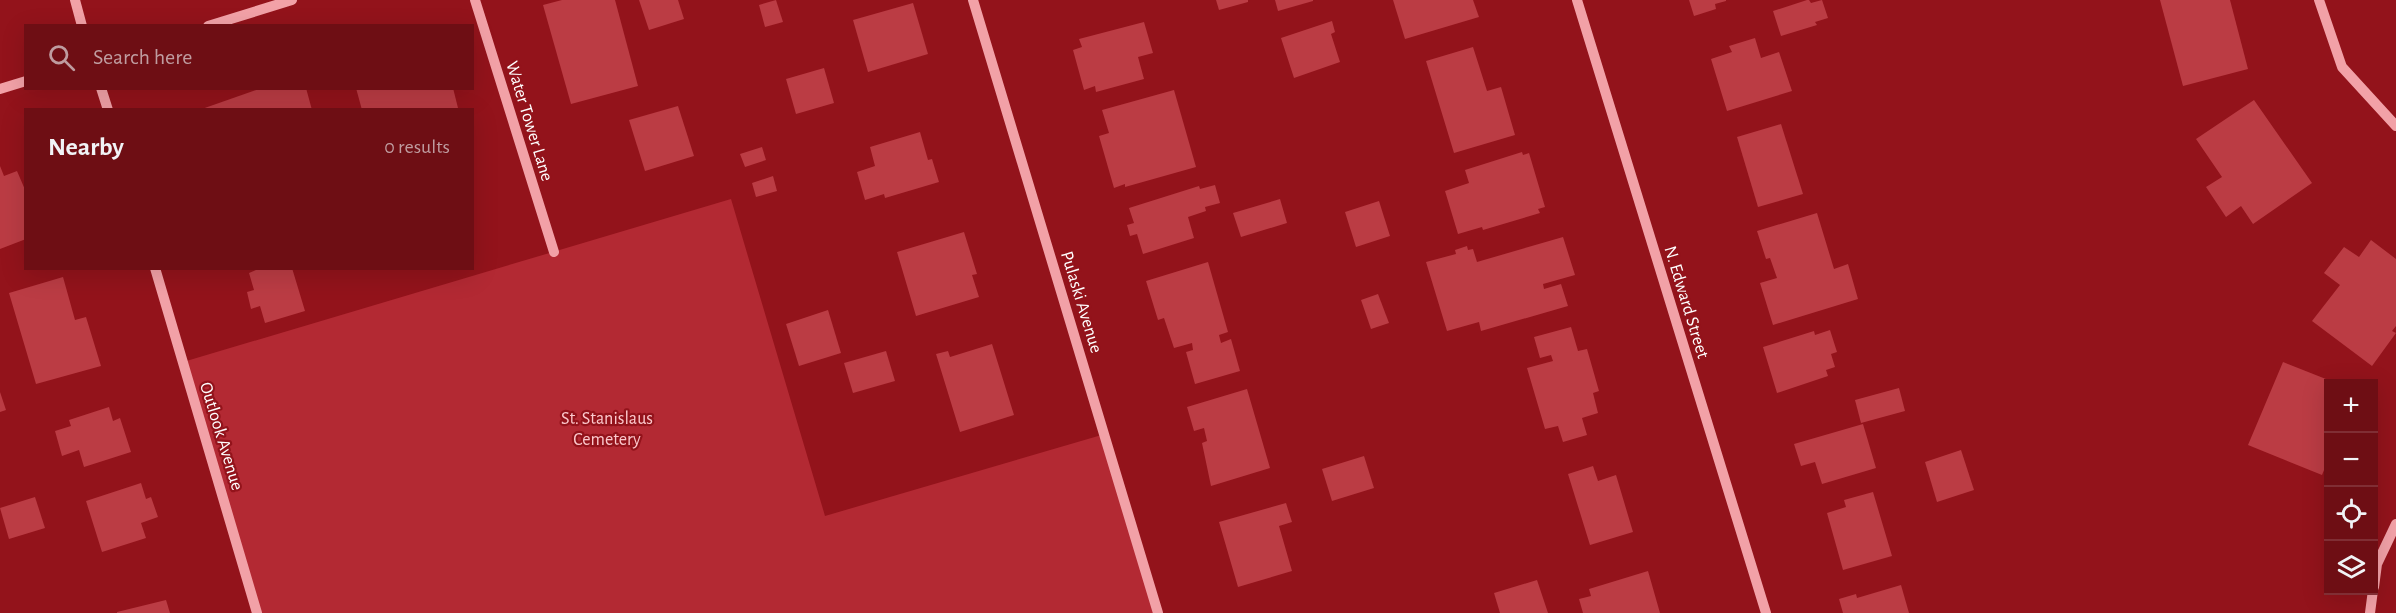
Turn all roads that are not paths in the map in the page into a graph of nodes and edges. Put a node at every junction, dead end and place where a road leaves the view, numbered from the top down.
1 (75, 0) edge
2 (292, 0) edge
3 (475, 0) edge
4 (973, 0) edge
5 (1577, 0) edge
6 (2319, 0) edge
7 (81, 24) edge
8 (214, 24) edge
9 (24, 82) edge
10 (0, 89) edge
11 (102, 90) edge
12 (107, 108) edge
13 (2396, 126) edge
14 (554, 252) dead end
15 (156, 270) edge
16 (2396, 524) edge
17 (2378, 562) edge
18 (2372, 595) edge
19 (257, 613) edge
20 (1158, 613) edge
21 (1766, 613) edge
22 (2370, 613) edge

1 - 7 street
2 - 8 street
3 - 14 street, Water Tower Lane
4 - 20 street, Pulaski Avenue
5 - 21 street, N. Edward Street
6 - 13 street
9 - 10 street
11 - 12 street
15 - 19 street, Outlook Avenue
16 - 17 street
18 - 22 street

